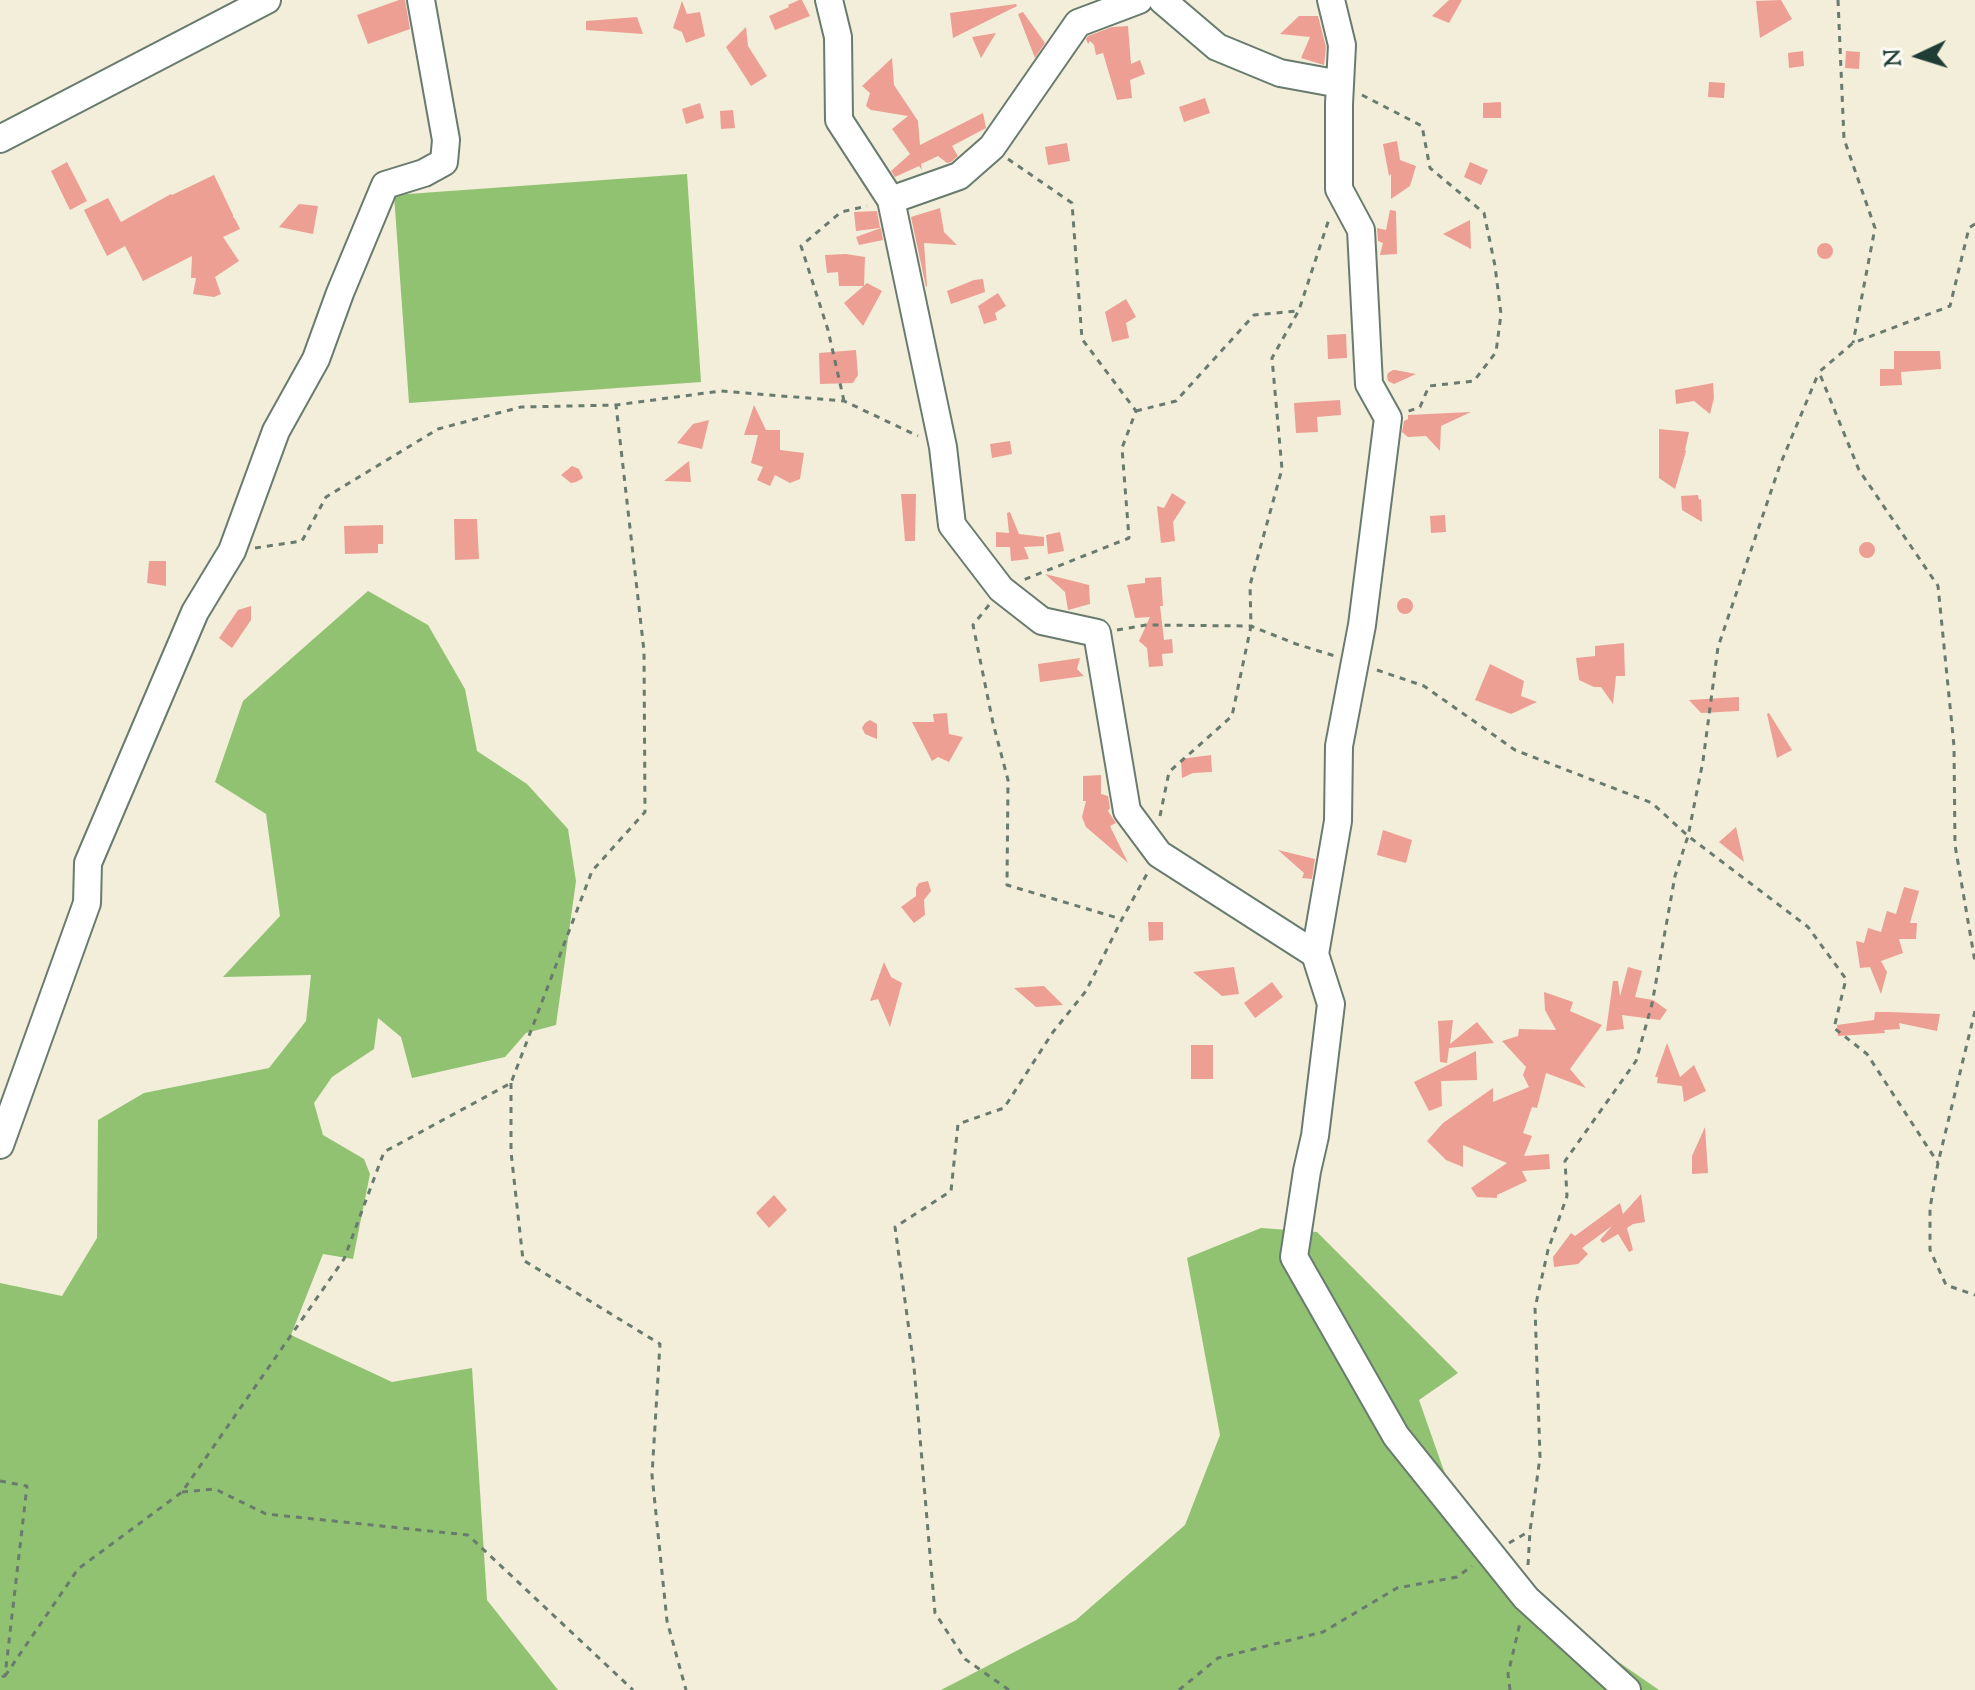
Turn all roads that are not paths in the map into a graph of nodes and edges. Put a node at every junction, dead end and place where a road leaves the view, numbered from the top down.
1 (267, 0) edge
2 (421, 0) edge
3 (829, 0) edge
4 (1139, 0) edge
5 (1162, 0) edge
6 (1331, 0) edge
7 (1340, 84) junction
8 (0, 139) edge
9 (891, 200) junction
10 (1315, 954) junction
11 (0, 1145) edge
12 (1627, 1690) edge

1 - 8 street
2 - 11 street
3 - 9 street
4 - 9 street
5 - 7 street
6 - 7 street
7 - 10 street
9 - 10 street
10 - 12 street

